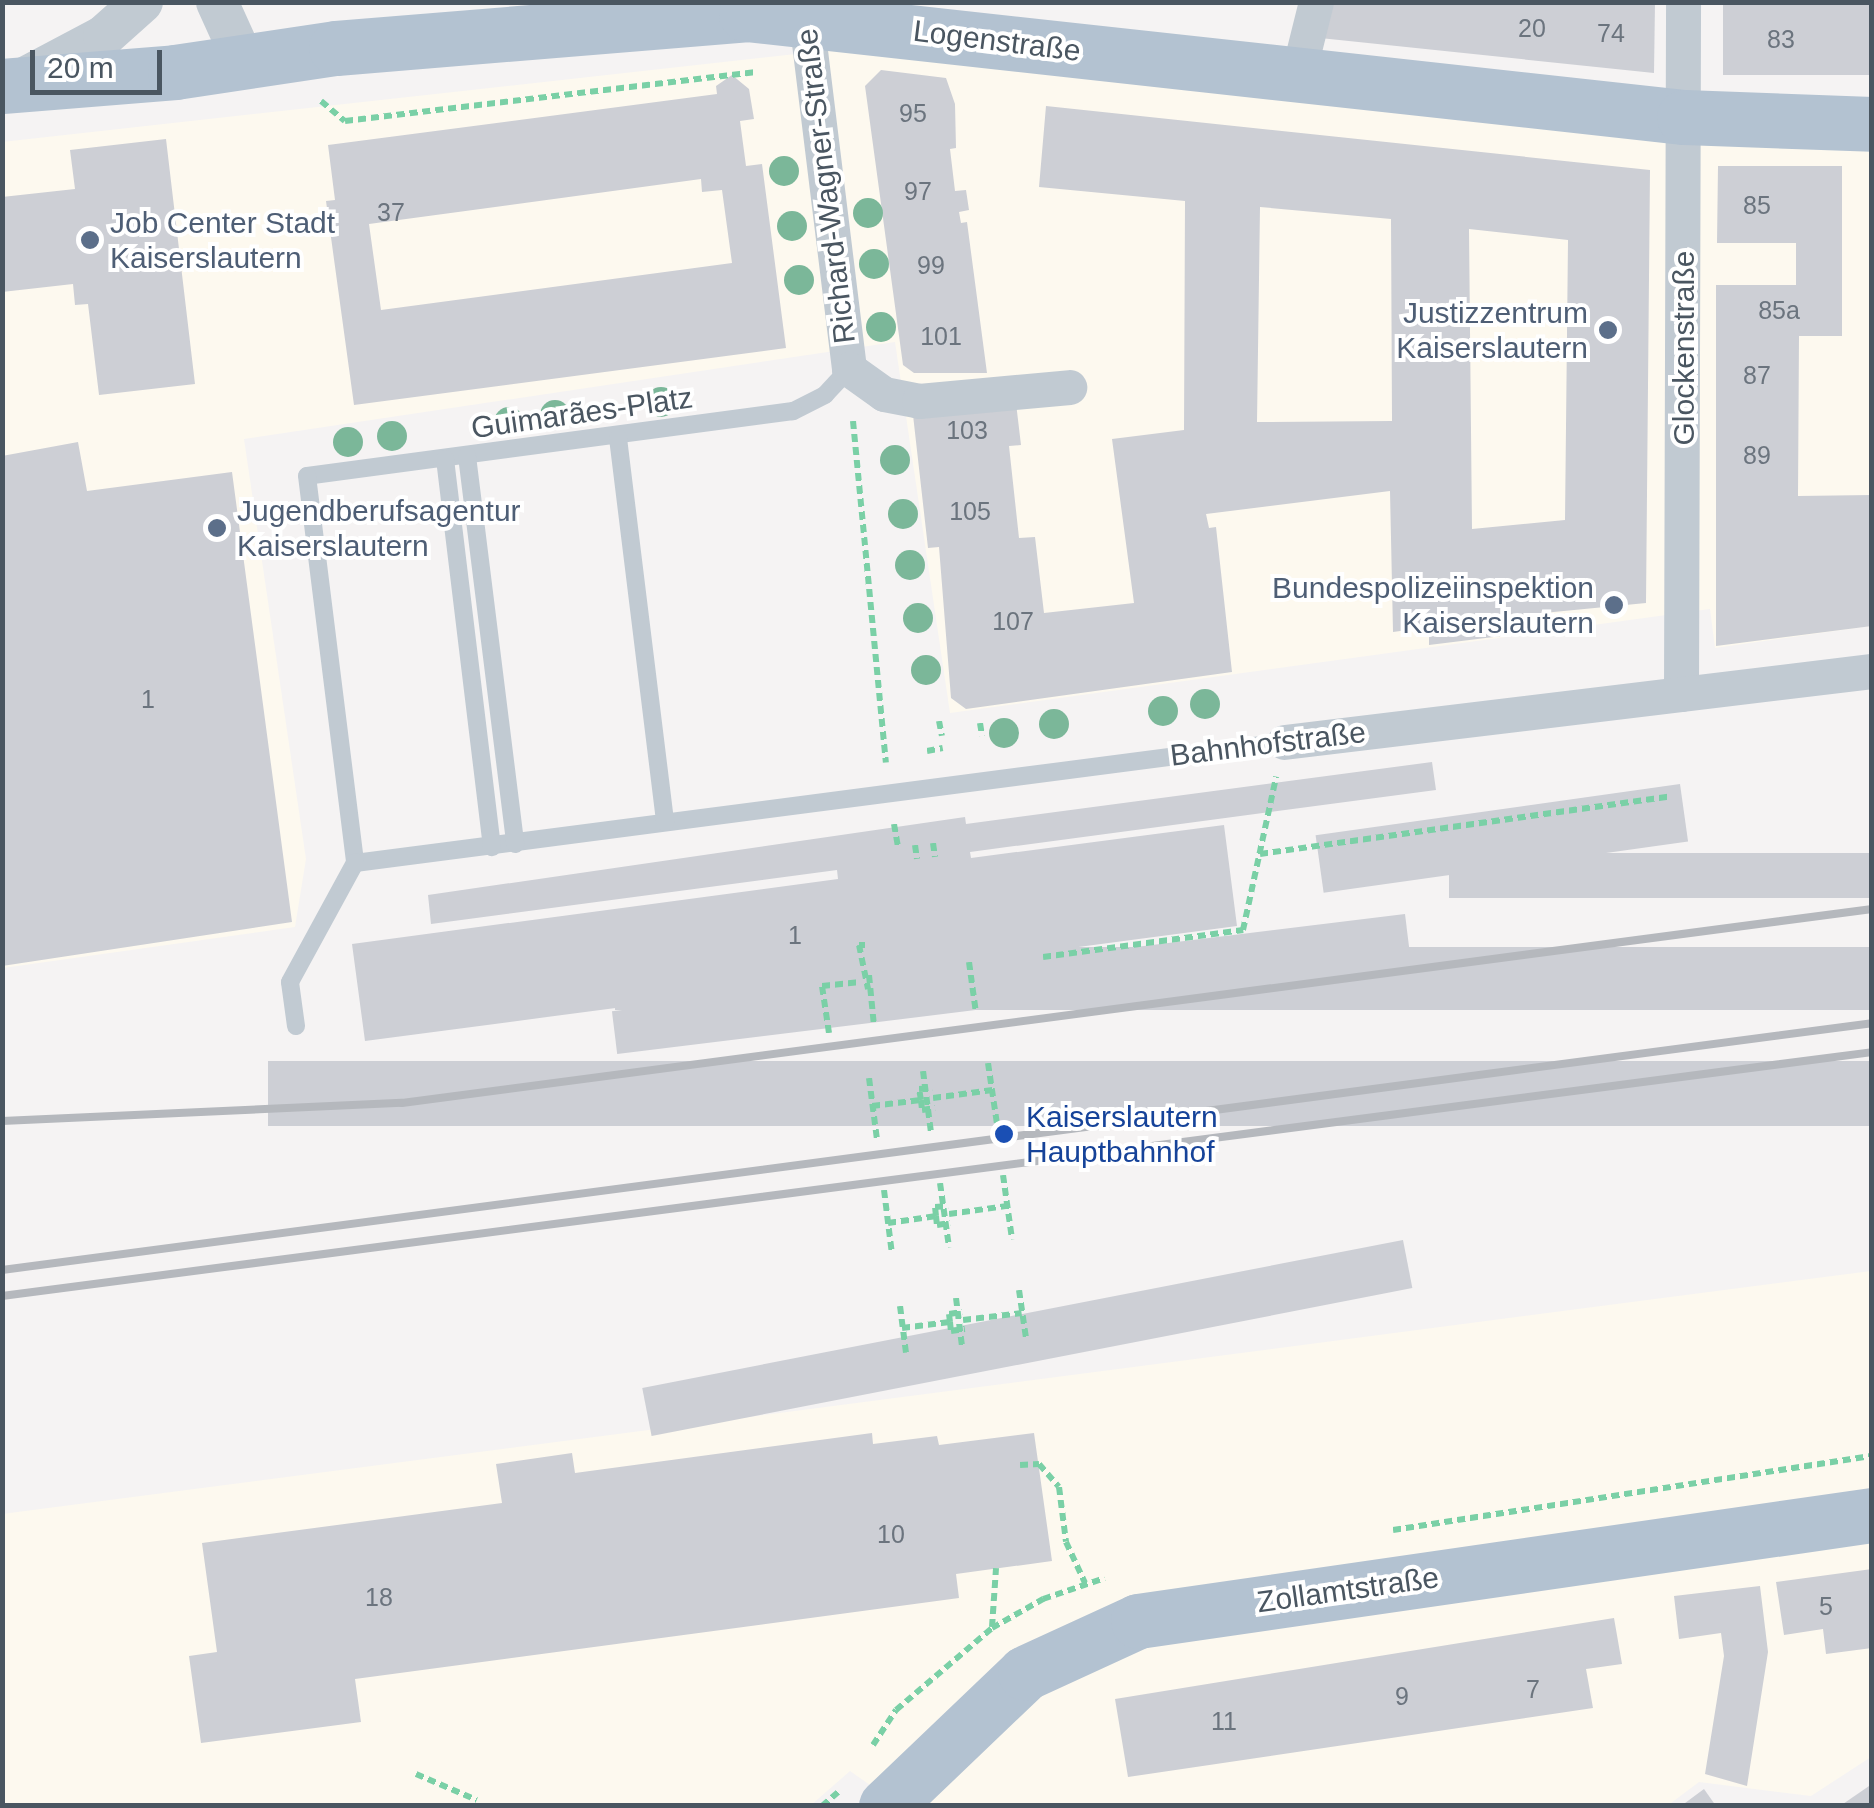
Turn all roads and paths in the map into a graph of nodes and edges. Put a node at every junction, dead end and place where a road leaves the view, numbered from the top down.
1 (142, 2) edge
2 (218, 2) edge
3 (1316, 2) edge
4 (1683, 2) edge
5 (805, 11) edge
6 (244, 64) junction
7 (754, 72) dead end
8 (1297, 78) junction
9 (7, 86) edge
10 (320, 101) dead end
11 (1684, 117) junction
12 (1872, 124) edge
13 (848, 369) junction
14 (1069, 386) dead end
15 (853, 429) dead end
16 (618, 438) junction
17 (467, 456) junction
18 (445, 459) junction
19 (1872, 672) edge
20 (1681, 694) junction
21 (939, 721) dead end
22 (980, 723) dead end
23 (942, 736) dead end
24 (982, 736) dead end
25 (1284, 742) junction
26 (943, 748) dead end
27 (927, 750) dead end
28 (889, 792) junction
29 (1668, 797) dead end
30 (665, 822) junction
31 (933, 843) dead end
32 (515, 844) junction
33 (915, 846) dead end
34 (492, 847) junction
35 (898, 847) dead end
36 (1260, 854) junction
37 (935, 857) dead end
38 (917, 859) dead end
39 (355, 863) junction
40 (865, 945) dead end
41 (1043, 957) dead end
42 (969, 962) dead end
43 (869, 975) dead end
44 (858, 982) dead end
45 (868, 990) junction
46 (976, 1013) dead end
47 (296, 1026) dead end
48 (874, 1026) dead end
49 (829, 1033) dead end
50 (988, 1063) dead end
51 (923, 1072) dead end
52 (868, 1078) dead end
53 (932, 1088) dead end
54 (992, 1090) junction
55 (933, 1098) dead end
56 (921, 1100) junction
57 (872, 1106) junction
58 (935, 1108) dead end
59 (997, 1124) dead end
60 (932, 1133) dead end
61 (877, 1140) dead end
62 (1003, 1175) dead end
63 (940, 1183) dead end
64 (884, 1190) dead end
65 (1008, 1206) junction
66 (949, 1214) junction
67 (936, 1216) junction
68 (888, 1223) junction
69 (1012, 1238) dead end
70 (949, 1246) dead end
71 (892, 1254) dead end
72 (1019, 1290) dead end
73 (956, 1298) dead end
74 (900, 1306) dead end
75 (1022, 1313) junction
76 (963, 1320) junction
77 (950, 1322) junction
78 (902, 1328) junction
79 (1026, 1338) dead end
80 (962, 1346) dead end
81 (906, 1354) dead end
82 (1020, 1465) dead end
83 (1872, 1515) edge
84 (996, 1568) dead end
85 (1085, 1583) dead end
86 (992, 1628) dead end
87 (416, 1774) dead end
88 (477, 1800) dead end
89 (886, 1806) edge

1 - 9 street
2 - 6 street
3 - 8 street
4 - 11 street, Glockenstraße
5 - 6 main road, Logenstraße
5 - 8 main road, Logenstraße
5 - 13 street, Richard-Wagner-Straße
6 - 9 main road, Logenstraße
7 - 10 path
8 - 11 main road, Logenstraße
11 - 12 main road, Logenstraße
11 - 20 street, Glockenstraße
13 - 14 street
13 - 16 lane, Guimarães-Platz
15 - 28 path
16 - 17 lane, Guimarães-Platz
16 - 30 lane
17 - 18 lane, Guimarães-Platz
17 - 32 lane
18 - 34 lane
18 - 39 lane, Guimarães-Platz
19 - 20 street, Bahnhofstraße
20 - 25 street, Bahnhofstraße
21 - 23 path
22 - 24 path
25 - 28 lane, Bahnhofstraße
25 - 36 path
26 - 27 path
28 - 30 lane, Bahnhofstraße
28 - 35 path
29 - 36 path
30 - 32 lane
31 - 37 path
32 - 34 lane
33 - 38 path
34 - 39 lane
36 - 41 path
39 - 47 lane
40 - 45 path
42 - 46 path
43 - 45 path
44 - 49 path
45 - 48 path
50 - 54 path
51 - 60 path
52 - 57 path
53 - 56 path
54 - 55 path
54 - 59 path
56 - 57 path
56 - 58 path
57 - 61 path
62 - 65 path
63 - 70 path
64 - 68 path
65 - 66 path
65 - 69 path
66 - 67 path
66 - 67 path
67 - 68 path
68 - 71 path
72 - 75 path
73 - 80 path
74 - 78 path
75 - 76 path
75 - 79 path
76 - 77 path
76 - 77 path
77 - 78 path
78 - 81 path
82 - 85 path
83 - 89 main road, Zollamtstraße
84 - 86 path
87 - 88 path

